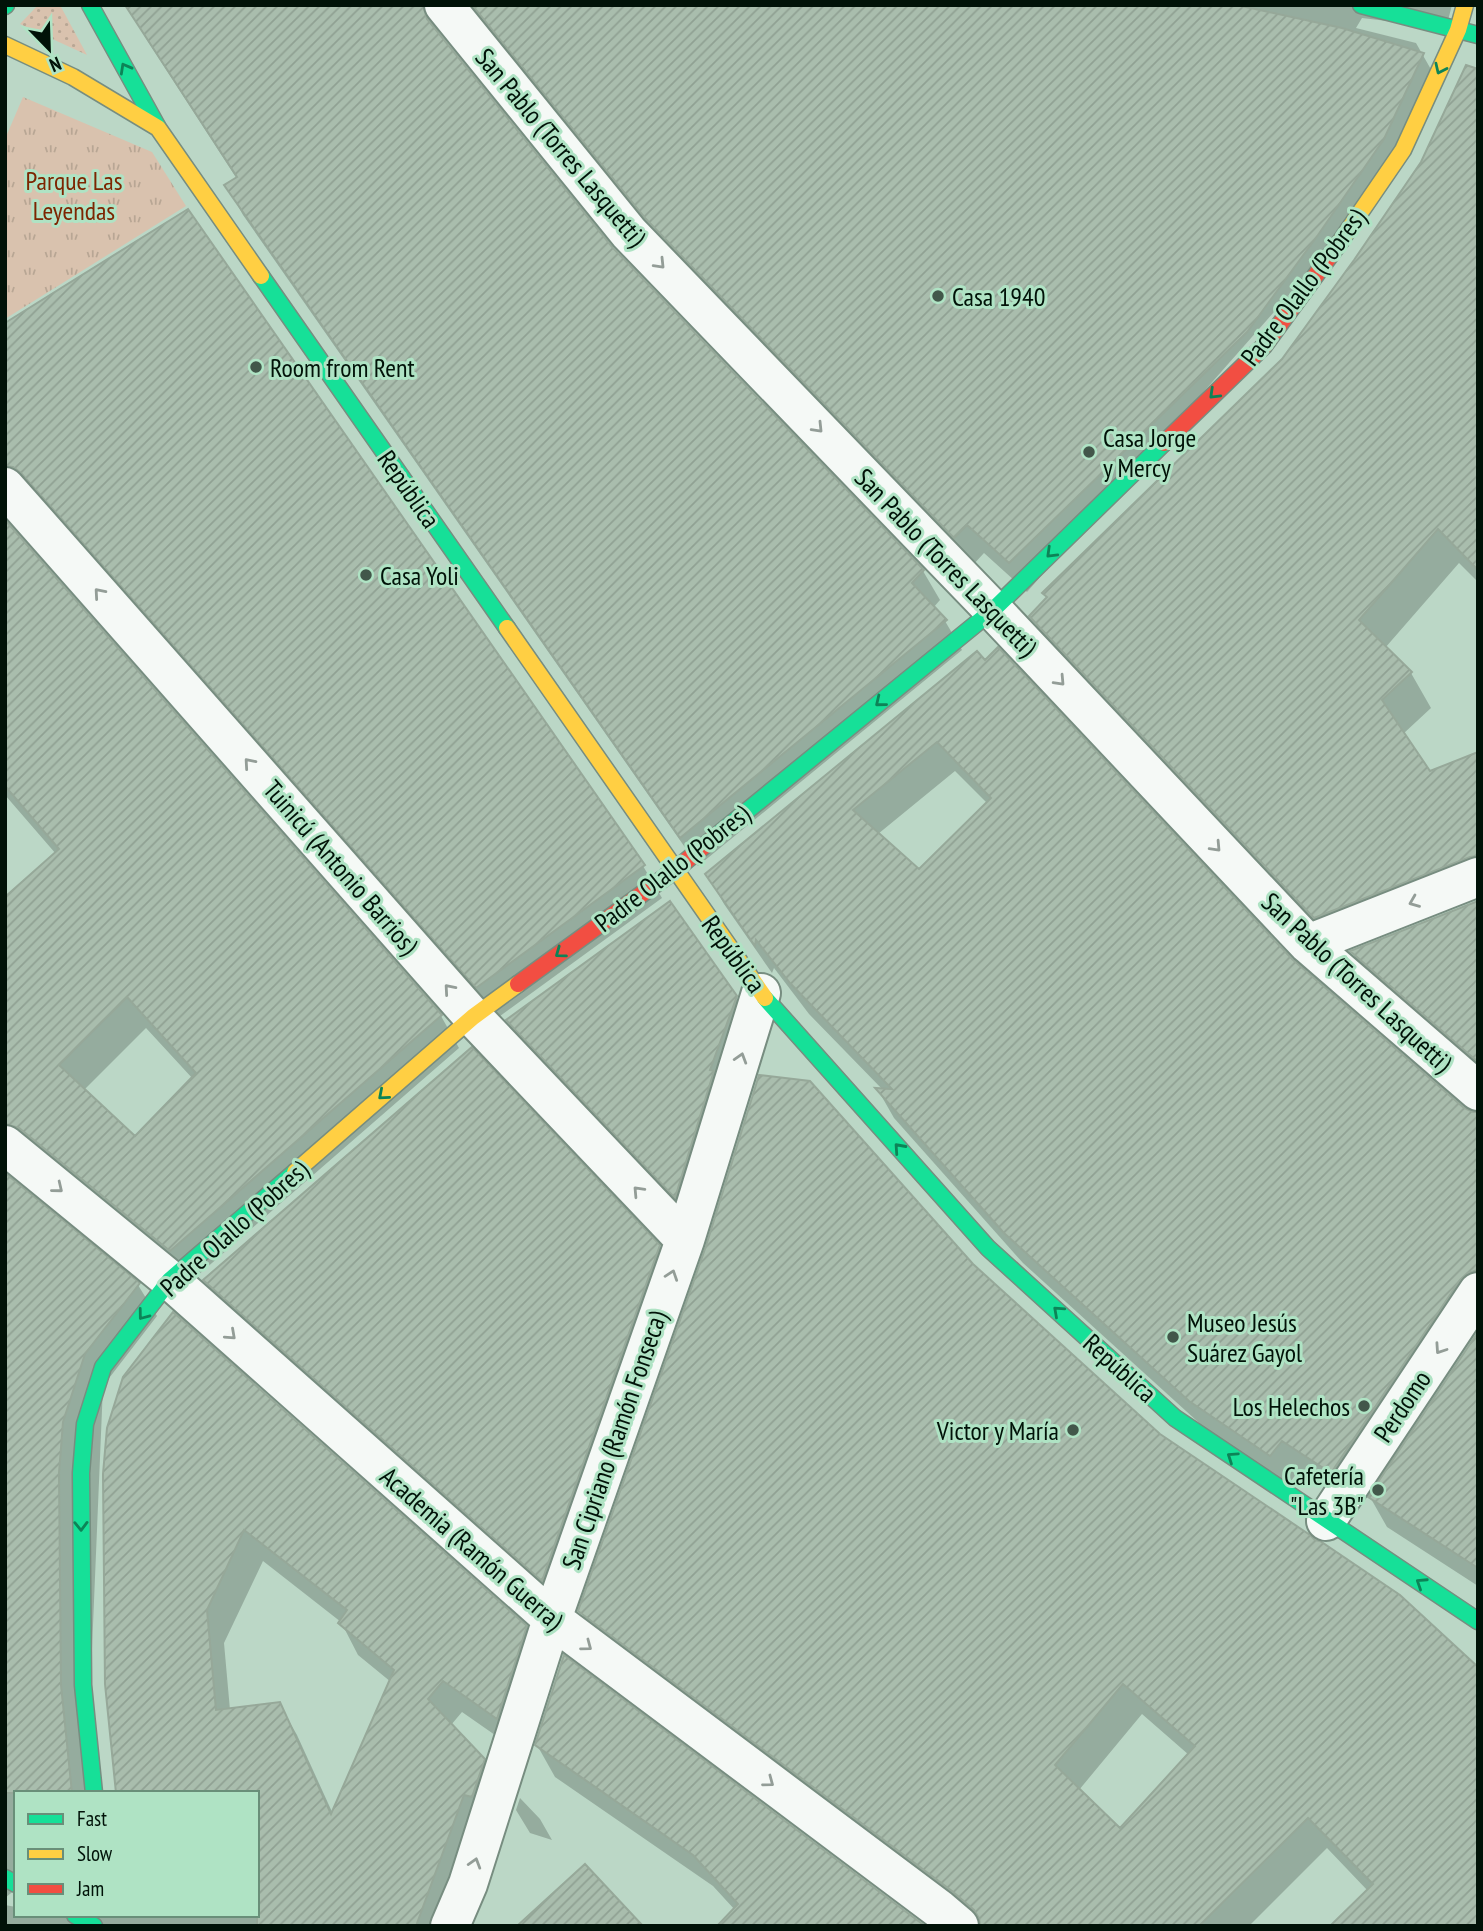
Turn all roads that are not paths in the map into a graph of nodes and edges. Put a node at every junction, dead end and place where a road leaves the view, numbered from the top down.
1 (90, 5) edge
2 (444, 5) edge
3 (1361, 5) edge
4 (1465, 5) edge
5 (1458, 30) junction
6 (1478, 34) edge
7 (5, 45) edge
8 (159, 128) junction
9 (5, 487) edge
10 (993, 610) junction
11 (674, 870) junction
12 (1478, 877) edge
13 (1308, 944) junction
14 (761, 993) junction
15 (473, 1017) junction
16 (1478, 1091) edge
17 (5, 1145) edge
18 (685, 1240) junction
19 (170, 1280) junction
20 (1478, 1292) edge
21 (1326, 1521) junction
22 (552, 1619) junction
23 (1478, 1621) edge
24 (94, 1791) edge
25 (78, 1917) edge
26 (94, 1926) edge
27 (450, 1926) edge
28 (959, 1926) edge

8 -> 1 street, República
2 -> 10 street, San Pablo (Torres Lasquetti)
3 - 5 street
4 - 5 street, Padre Olallo (Pobres)
5 - 6 street
5 -> 10 street, Padre Olallo (Pobres)
7 - 8 street, República
8 - 11 street, República
15 -> 9 street, Tuinicú (Antonio Barrios)
10 -> 11 street, Padre Olallo (Pobres)
10 -> 13 street, San Pablo (Torres Lasquetti)
11 - 14 street, República
11 -> 15 street, Padre Olallo (Pobres)
12 -> 13 street
13 - 16 street, San Pablo (Torres Lasquetti)
18 -> 14 street, San Cipriano (Ramón Fonseca)
21 -> 14 street, República
18 -> 15 street, Tuinicú (Antonio Barrios)
15 -> 19 street, Padre Olallo (Pobres)
17 -> 19 street, Academia (Ramón Guerra)
22 -> 18 street, San Cipriano (Ramón Fonseca)
19 -> 22 street, Academia (Ramón Guerra)
19 -> 24 street, Padre Olallo (Pobres)
20 -> 21 street, Perdomo
23 -> 21 street, República
27 -> 22 street, San Cipriano (Ramón Fonseca)
22 -> 28 street, Academia (Ramón Guerra)
25 - 26 street

